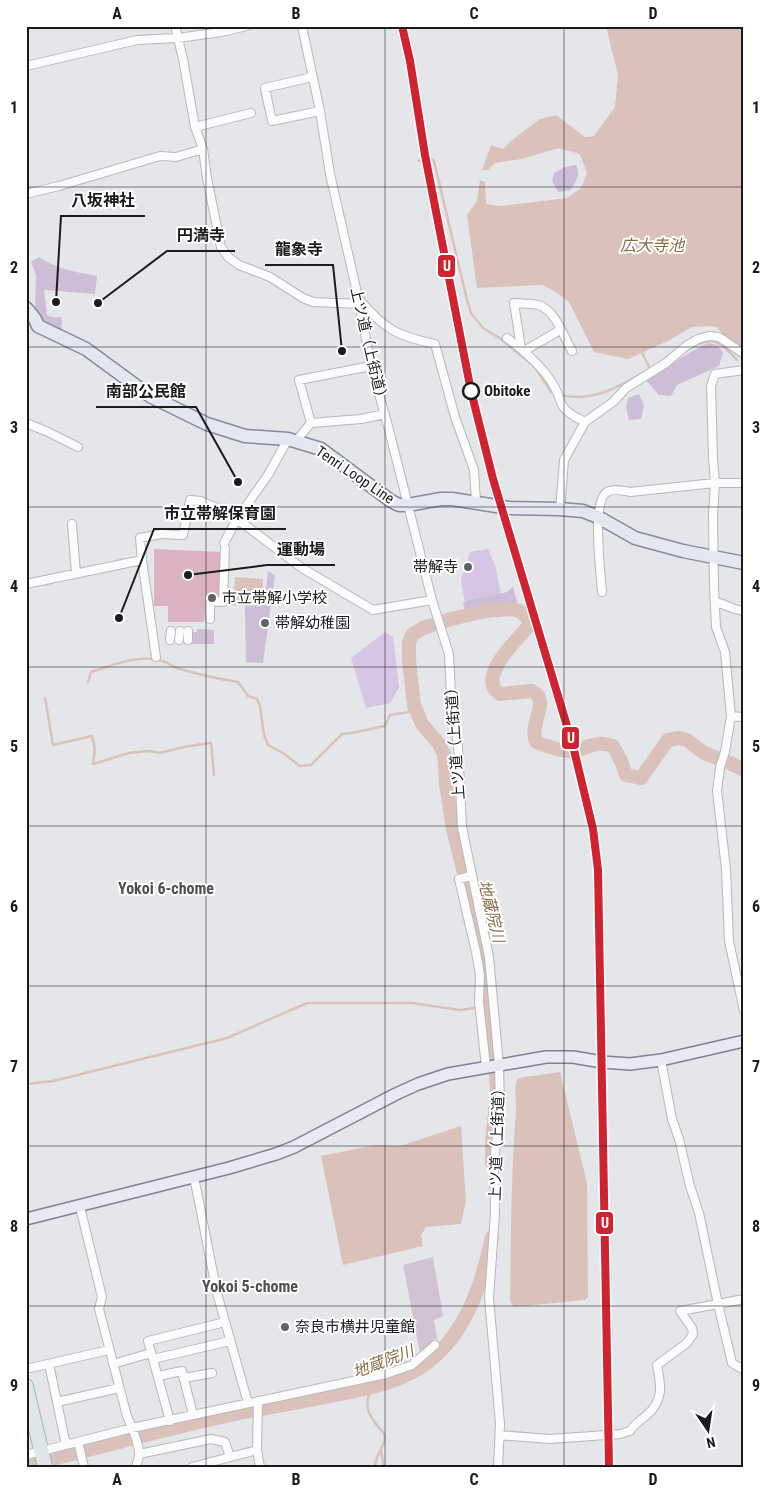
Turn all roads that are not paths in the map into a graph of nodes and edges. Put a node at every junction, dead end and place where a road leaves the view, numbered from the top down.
1 (175, 26) edge
2 (247, 26) edge
3 (302, 26) edge
4 (178, 38) junction
5 (26, 66) edge
6 (312, 77) junction
7 (320, 111) junction
8 (251, 113) dead end
9 (195, 127) junction
10 (203, 149) junction
11 (26, 194) edge
12 (359, 301) junction
13 (26, 308) edge
14 (32, 324) edge
15 (560, 330) junction
16 (507, 338) dead end
17 (523, 350) junction
18 (572, 351) dead end
19 (744, 354) edge
20 (371, 366) junction
21 (744, 370) edge
22 (385, 414) junction
23 (584, 422) junction
24 (26, 423) edge
25 (311, 423) junction
26 (292, 440) junction
27 (78, 447) dead end
28 (715, 484) junction
29 (744, 484) edge
30 (476, 502) junction
31 (408, 505) junction
32 (560, 509) junction
33 (598, 517) junction
34 (237, 519) junction
35 (72, 524) dead end
36 (714, 558) junction
37 (142, 560) junction
38 (744, 564) edge
39 (76, 573) junction
40 (26, 584) edge
41 (602, 592) dead end
42 (432, 600) junction
43 (715, 602) junction
44 (744, 611) edge
45 (210, 619) dead end
46 (171, 631) dead end
47 (180, 631) dead end
48 (188, 631) dead end
49 (170, 640) dead end
50 (179, 640) dead end
51 (188, 640) dead end
52 (156, 657) dead end
53 (731, 716) junction
54 (744, 717) edge
55 (467, 877) junction
56 (744, 1011) edge
57 (744, 1041) edge
58 (661, 1060) junction
59 (499, 1065) junction
60 (486, 1067) junction
61 (194, 1176) junction
62 (80, 1206) junction
63 (26, 1219) edge
64 (744, 1299) edge
65 (718, 1304) junction
66 (224, 1322) junction
67 (230, 1341) junction
68 (435, 1345) dead end
69 (109, 1350) junction
70 (152, 1356) junction
71 (49, 1364) junction
72 (113, 1364) junction
73 (26, 1369) edge
74 (744, 1370) edge
75 (212, 1373) dead end
76 (158, 1376) junction
77 (184, 1378) junction
78 (26, 1386) edge
79 (119, 1388) junction
80 (57, 1402) junction
81 (248, 1403) junction
82 (258, 1404) junction
83 (193, 1415) junction
84 (170, 1420) junction
85 (134, 1434) junction
86 (500, 1435) junction
87 (66, 1445) junction
88 (80, 1449) junction
89 (257, 1450) junction
90 (42, 1451) junction
91 (139, 1454) junction
92 (26, 1455) edge
93 (230, 1457) junction
94 (136, 1466) edge
95 (45, 1467) edge
96 (84, 1467) edge
97 (192, 1467) edge
98 (260, 1467) edge
99 (498, 1467) edge

1 - 4 street
2 - 4 street
3 - 6 street, 上ツ道（上街道）
4 - 5 street
4 - 9 street
6 - 7 street, 上ツ道（上街道）
6 - 7 street
7 - 12 street, 上ツ道（上街道）
8 - 9 street
9 - 10 street
10 - 11 street
10 - 12 street
12 - 20 street, 上ツ道（上街道）
12 - 30 street
13 - 14 main road, Tenri Loop Line
14 - 26 main road, Tenri Loop Line
15 - 17 street
15 - 17 street
15 - 18 street
16 - 17 street
17 - 23 street
19 - 23 street
20 - 22 street, 上ツ道（上街道）
20 - 25 street
21 - 28 street
22 - 25 street
22 - 31 street, 上ツ道（上街道）
23 - 32 street
24 - 27 street
25 - 26 street
26 - 31 main road, Tenri Loop Line
26 - 34 street
28 - 29 street
28 - 33 street
28 - 36 street
30 - 31 main road, Tenri Loop Line
30 - 32 main road, Tenri Loop Line
31 - 42 street, 上ツ道（上街道）
32 - 33 main road, Tenri Loop Line
33 - 36 main road, Tenri Loop Line
33 - 41 street
34 - 37 street
34 - 42 street
34 - 45 street
35 - 39 street
36 - 38 main road, Tenri Loop Line
36 - 43 street
37 - 39 street
37 - 52 street
39 - 40 street
42 - 55 street, 上ツ道（上街道）
43 - 44 street
43 - 53 street
46 - 49 street
47 - 50 street
48 - 51 street
53 - 54 street
53 - 56 street
55 - 59 street, 上ツ道（上街道）
55 - 60 street
57 - 58 street
58 - 59 street
58 - 65 street
59 - 60 street
59 - 86 street, 上ツ道（上街道）
60 - 61 street
61 - 62 street
61 - 66 street
62 - 63 street
62 - 69 street
64 - 65 street
65 - 74 street
65 - 86 street
66 - 67 street
66 - 70 street
67 - 70 street
67 - 81 street
68 - 82 street
69 - 71 street
69 - 72 street
70 - 72 street
70 - 76 street
71 - 73 street
71 - 80 street
72 - 79 street
75 - 77 street
76 - 77 street
76 - 84 street
77 - 83 street
78 - 90 highway
79 - 80 street
79 - 85 street
80 - 87 street
81 - 82 street
81 - 83 street
82 - 89 street
83 - 84 street
84 - 85 street
85 - 88 street
85 - 91 street
86 - 99 street, 上ツ道（上街道）
87 - 88 street
87 - 90 street
88 - 96 street
89 - 93 street
89 - 98 street
90 - 92 street
90 - 95 highway
91 - 93 street
91 - 94 street
93 - 97 street

